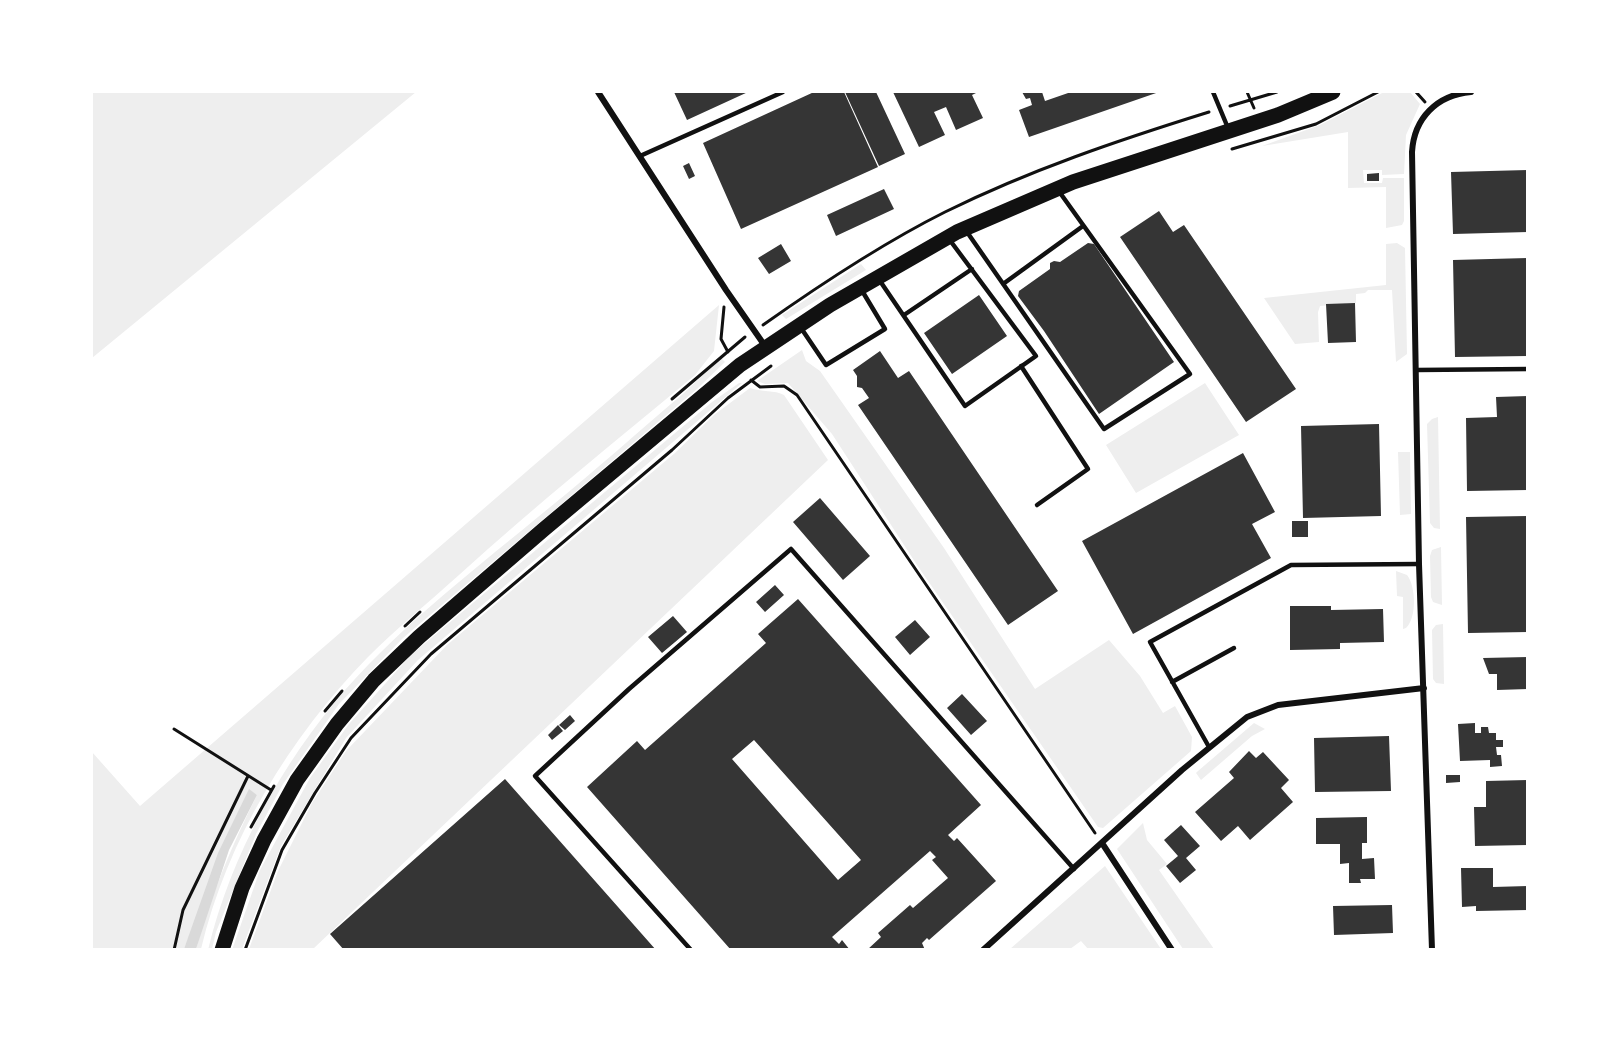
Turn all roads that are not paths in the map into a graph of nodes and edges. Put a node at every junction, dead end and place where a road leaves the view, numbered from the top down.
1 (598, 92) edge
2 (783, 92) edge
3 (1213, 92) edge
4 (1333, 92) edge
5 (1471, 92) edge
6 (1229, 130) junction
7 (640, 156) junction
8 (1057, 188) junction
9 (1083, 226) junction
10 (965, 229) junction
11 (947, 237) junction
12 (972, 269) junction
13 (876, 277) junction
14 (1003, 284) junction
15 (859, 287) junction
16 (904, 315) junction
17 (799, 324) junction
18 (766, 346) junction
19 (1022, 366) junction
20 (1527, 369) edge
21 (1417, 370) junction
22 (1037, 505) dead end
23 (1419, 564) junction
24 (1234, 648) dead end
25 (1172, 682) junction
26 (1424, 688) junction
27 (1209, 747) junction
28 (1102, 843) junction
29 (1074, 869) junction
30 (222, 950) edge
31 (691, 950) edge
32 (983, 950) edge
33 (1172, 950) edge
34 (1432, 950) edge

1 - 7 street
2 - 7 lane
3 - 6 lane
4 - 6 main road
5 - 21 street
6 - 8 main road
7 - 18 street
8 - 9 lane
8 - 10 main road
9 - 14 lane
9 - 14 lane
10 - 11 main road
10 - 14 lane
11 - 12 lane
11 - 13 main road
12 - 16 lane
12 - 19 lane
13 - 15 main road
13 - 16 lane
15 - 17 main road
15 - 17 lane
16 - 19 lane
17 - 18 main road
18 - 30 main road
19 - 22 lane
20 - 21 lane
21 - 23 street
23 - 25 lane
23 - 26 street
24 - 25 lane
25 - 27 lane
26 - 27 street
26 - 34 street
27 - 28 street
28 - 29 street
28 - 33 street
29 - 31 lane
29 - 32 street

